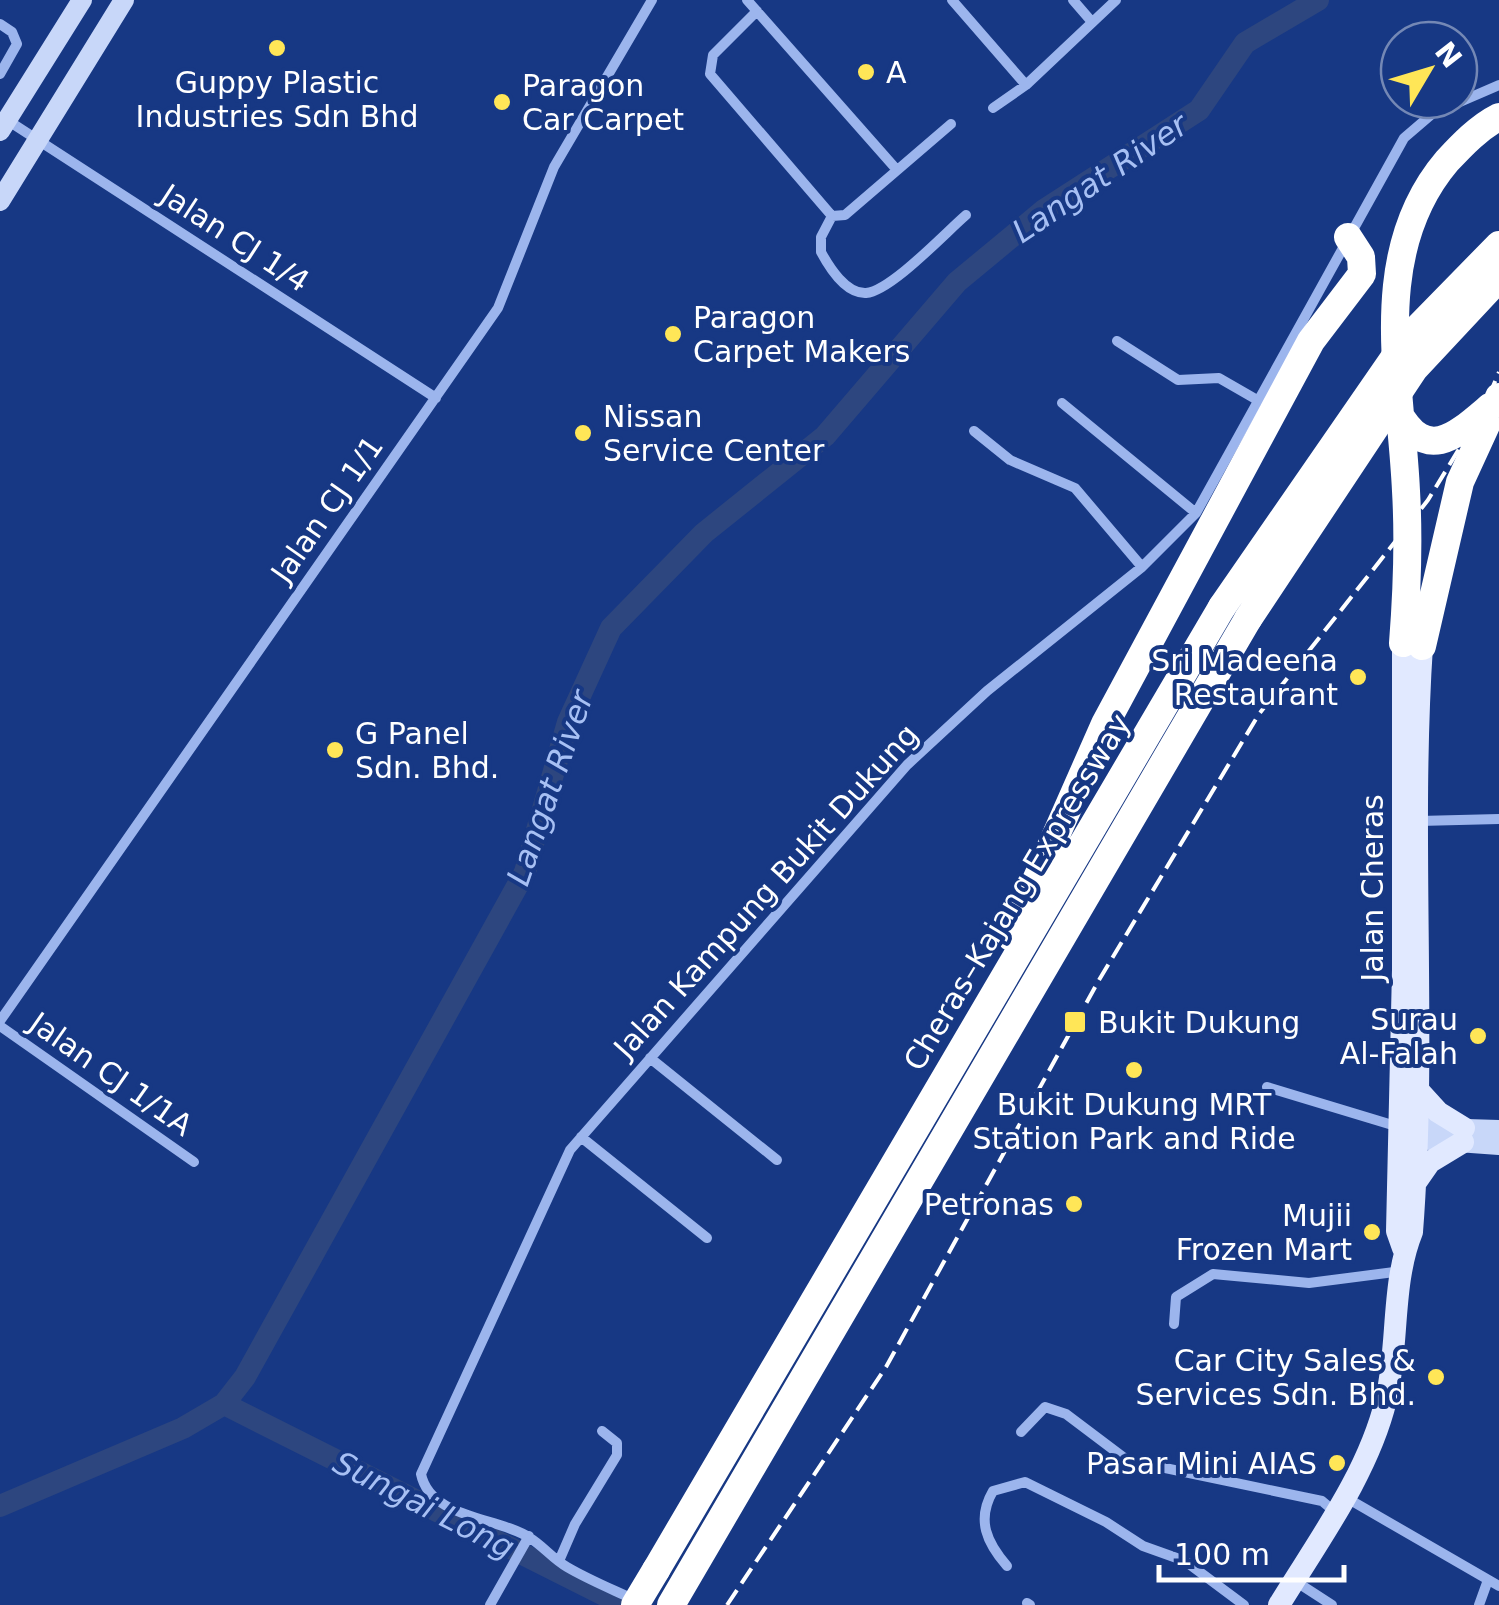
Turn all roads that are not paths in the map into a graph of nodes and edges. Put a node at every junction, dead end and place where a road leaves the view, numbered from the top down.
1 (82, 0) edge
2 (124, 0) edge
3 (652, 0) edge
4 (746, 0) edge
5 (952, 0) edge
6 (1073, 0) edge
7 (1116, 0) edge
8 (757, 11) junction
9 (1092, 22) junction
10 (0, 24) edge
11 (0, 74) edge
12 (1026, 85) junction
13 (1499, 85) edge
14 (994, 108) dead end
15 (1499, 117) edge
16 (951, 124) dead end
17 (4, 125) edge
18 (39, 140) junction
19 (897, 170) junction
20 (0, 201) edge
21 (966, 214) dead end
22 (832, 216) junction
23 (1348, 237) junction
24 (1499, 245) edge
25 (1499, 278) edge
26 (1117, 341) dead end
27 (436, 398) junction
28 (1497, 400) edge
29 (1259, 401) junction
30 (1062, 403) dead end
31 (1398, 412) junction
32 (974, 431) dead end
33 (1460, 482) junction
34 (1406, 486) junction
35 (1196, 513) junction
36 (1142, 566) junction
37 (1235, 613) junction
38 (1412, 644) junction
39 (1499, 819) edge
40 (1418, 821) junction
41 (0, 1024) edge
42 (958, 1057) junction
43 (650, 1058) junction
44 (1267, 1087) dead end
45 (1418, 1090) junction
46 (1411, 1130) junction
47 (1499, 1130) edge
48 (1463, 1135) junction
49 (581, 1137) junction
50 (1499, 1145) edge
51 (778, 1160) dead end
52 (194, 1162) dead end
53 (1414, 1186) junction
54 (707, 1238) dead end
55 (1403, 1261) junction
56 (1174, 1324) dead end
57 (602, 1431) dead end
58 (1021, 1432) dead end
59 (1340, 1504) junction
60 (526, 1540) junction
61 (559, 1561) junction
62 (1007, 1566) dead end
63 (1294, 1580) junction
64 (1494, 1582) edge
65 (676, 1596) edge
66 (490, 1605) edge
67 (635, 1605) edge
68 (645, 1605) edge
69 (1244, 1605) edge
70 (1279, 1605) edge
71 (1332, 1605) edge
72 (1479, 1605) edge

1 - 17 street
2 - 18 street
3 - 27 street, Jalan CJ 1/1
4 - 8 street
5 - 12 street
6 - 9 street
7 - 9 street
8 - 19 street
8 - 22 street
9 - 12 street
10 - 11 street
12 - 14 street
13 - 23 street, Jalan Kampung Bukit Dukung
15 - 31 highway
16 - 19 street
17 - 18 street, Jalan CJ 1/4
18 - 20 street
18 - 27 street, Jalan CJ 1/4
19 - 22 street
21 - 22 street
23 - 29 street, Jalan Kampung Bukit Dukung
23 - 42 highway
24 - 37 highway, Cheras–Kajang Expressway, bridge
25 - 37 highway, Cheras–Kajang Expressway, bridge
26 - 29 street
27 - 41 street, Jalan CJ 1/1
28 - 31 highway
28 - 33 highway
29 - 35 street, Jalan Kampung Bukit Dukung
30 - 35 street
31 - 34 highway
32 - 36 street
33 - 34 highway
33 - 38 highway
34 - 38 highway
35 - 36 street, Jalan Kampung Bukit Dukung
36 - 43 street, Jalan Kampung Bukit Dukung
37 - 42 highway, Cheras–Kajang Expressway
37 - 65 highway, Cheras–Kajang Expressway
38 - 40 main road, Jalan Cheras
38 - 46 main road, Jalan Cheras
39 - 40 street
40 - 45 main road, Jalan Cheras
41 - 52 street, Jalan CJ 1/1A
42 - 67 highway, Cheras–Kajang Expressway, bridge
43 - 49 street, Jalan Kampung Bukit Dukung
43 - 51 street
44 - 46 street
45 - 46 main road, Jalan Cheras
45 - 48 main road
46 - 48 street
46 - 53 main road, Jalan Cheras
46 - 55 main road, Jalan Cheras
47 - 48 street
48 - 50 street
48 - 53 main road
49 - 54 street
49 - 60 street, Jalan Kampung Bukit Dukung
53 - 55 main road, Jalan Cheras
55 - 56 street
55 - 59 main road, Jalan Cheras
57 - 61 street
58 - 59 street
59 - 63 main road, Jalan Cheras
59 - 64 street
60 - 61 street
60 - 66 street
61 - 68 street
62 - 69 street
63 - 70 main road, Jalan Cheras
63 - 71 street
64 - 72 street

